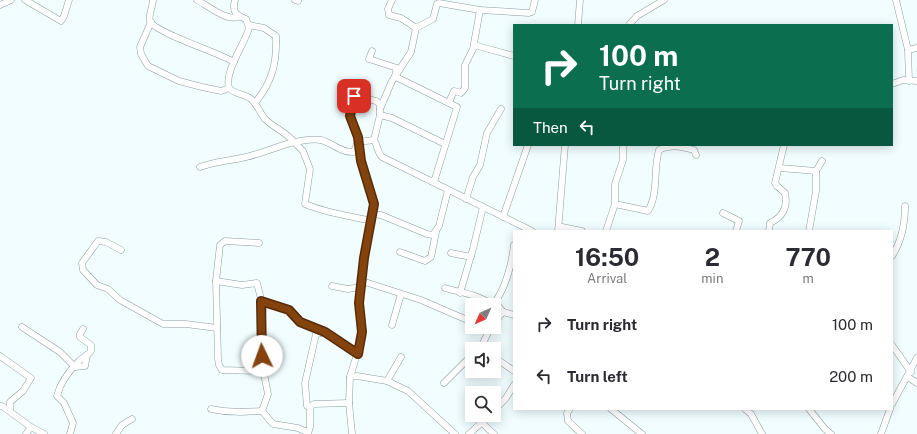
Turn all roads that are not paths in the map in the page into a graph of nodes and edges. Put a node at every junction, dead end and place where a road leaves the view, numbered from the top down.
1 (11, 0) edge
2 (25, 0) edge
3 (69, 0) edge
4 (153, 0) edge
5 (197, 0) edge
6 (235, 0) edge
7 (392, 0) edge
8 (534, 0) edge
9 (580, 0) edge
10 (664, 0) edge
11 (896, 0) edge
12 (0, 5) edge
13 (480, 10) junction
14 (239, 17) junction
15 (151, 22) junction
16 (578, 24) edge
17 (630, 24) edge
18 (249, 25) junction
19 (416, 28) junction
20 (474, 44) junction
21 (917, 48) edge
22 (908, 50) junction
23 (372, 51) dead end
24 (513, 56) edge
25 (234, 62) junction
26 (395, 76) junction
27 (909, 81) junction
28 (917, 81) edge
29 (893, 84) edge
30 (229, 88) junction
31 (449, 102) junction
32 (255, 103) junction
33 (501, 109) dead end
34 (379, 114) junction
35 (374, 140) junction
36 (294, 142) junction
37 (358, 142) junction
38 (445, 144) junction
39 (528, 146) edge
40 (565, 146) edge
41 (623, 146) edge
42 (784, 146) edge
43 (659, 147) edge
44 (696, 155) dead end
45 (822, 161) dead end
46 (200, 167) dead end
47 (780, 168) junction
48 (816, 171) junction
49 (434, 182) junction
50 (448, 190) junction
51 (466, 199) junction
52 (615, 204) junction
53 (905, 206) dead end
54 (483, 207) junction
55 (723, 213) dead end
56 (503, 217) junction
57 (372, 218) junction
58 (515, 224) junction
59 (515, 230) edge
60 (530, 230) edge
61 (559, 230) edge
62 (560, 230) edge
63 (577, 230) edge
64 (606, 230) edge
65 (736, 230) edge
66 (769, 230) edge
67 (809, 230) edge
68 (436, 232) junction
69 (259, 243) dead end
70 (121, 250) dead end
71 (513, 250) edge
72 (400, 252) dead end
73 (451, 253) dead end
74 (893, 255) edge
75 (471, 257) junction
76 (216, 282) junction
77 (332, 286) dead end
78 (361, 287) junction
79 (445, 288) dead end
80 (460, 293) junction
81 (401, 294) junction
82 (479, 298) edge
83 (261, 301) junction
84 (502, 313) joint
85 (513, 315) edge
86 (465, 319) edge
87 (392, 325) dead end
88 (22, 327) dead end
89 (217, 328) junction
90 (83, 329) dead end
91 (325, 332) junction
92 (893, 347) edge
93 (358, 354) junction
94 (0, 356) edge
95 (401, 357) dead end
96 (917, 358) edge
97 (465, 362) edge
98 (501, 362) edge
99 (74, 366) junction
100 (263, 369) junction
101 (513, 370) edge
102 (909, 374) junction
103 (350, 377) junction
104 (387, 381) junction
105 (917, 382) edge
106 (444, 383) dead end
107 (513, 387) edge
108 (893, 402) edge
109 (349, 403) junction
110 (501, 403) edge
111 (0, 406) edge
112 (310, 407) junction
113 (211, 409) dead end
114 (569, 410) edge
115 (612, 410) edge
116 (746, 410) edge
117 (810, 410) edge
118 (890, 410) edge
119 (10, 411) junction
120 (262, 412) junction
121 (132, 419) dead end
122 (482, 424) joint
123 (31, 427) junction
124 (824, 432) edge
125 (307, 433) edge
126 (579, 433) edge
127 (26, 434) edge
128 (44, 434) edge
129 (70, 434) edge
130 (116, 434) edge
131 (352, 434) edge
132 (455, 434) edge
133 (469, 434) edge
134 (494, 434) edge
135 (642, 434) edge
136 (762, 434) edge
137 (831, 434) edge
138 (881, 434) edge

1 - 12 street
2 - 3 street
4 - 15 street
5 - 14 street
6 - 14 street
7 - 19 street
8 - 13 street
9 - 16 street
10 - 17 street
11 - 22 street
13 - 19 street
13 - 20 street
14 - 18 street
15 - 25 street
15 - 30 street
18 - 25 street
18 - 32 street
19 - 26 street
20 - 24 street
20 - 31 street
21 - 22 street
22 - 27 street
23 - 26 street
25 - 30 street
26 - 31 street
26 - 34 street
27 - 28 street
27 - 29 street
30 - 32 street
31 - 38 street
32 - 36 street
33 - 51 street
34 - 35 street
34 - 37 street
34 - 38 street
35 - 37 street
35 - 49 street
36 - 37 street
36 - 46 street
36 - 57 street
37 - 57 street
38 - 49 street
39 - 56 street
40 - 61 street
41 - 52 street
42 - 47 street
43 - 44 street
43 - 52 street
45 - 48 street
47 - 48 street
47 - 66 street
48 - 67 street
49 - 50 street
50 - 51 street
50 - 68 street
51 - 54 street
52 - 64 street
53 - 74 street
54 - 56 street
54 - 75 street
55 - 65 street
56 - 58 street
57 - 68 street
57 - 78 street
58 - 59 street
58 - 60 street
62 - 63 street
68 - 72 street
69 - 76 street
70 - 89 street
71 - 84 street
73 - 75 street
75 - 80 street
76 - 83 street
76 - 89 street
77 - 78 street
78 - 81 street
78 - 93 street
79 - 80 street
80 - 82 street
81 - 86 street
81 - 87 street
83 - 91 street
83 - 100 street
84 - 85 street
88 - 99 street
89 - 100 street
90 - 99 street
91 - 93 street
91 - 112 street
92 - 102 street
93 - 103 street
94 - 119 street
95 - 104 street
96 - 102 street
97 - 106 street
98 - 101 street
99 - 129 street
100 - 120 street
102 - 105 street
102 - 108 street
103 - 104 street
103 - 109 street
104 - 132 street
107 - 110 street
109 - 112 street
109 - 131 street
111 - 119 street
112 - 125 street
113 - 120 street
114 - 126 street
115 - 135 street
116 - 136 street
117 - 124 street
118 - 138 street
119 - 123 street
120 - 125 street
121 - 130 street
122 - 133 street
122 - 134 street
123 - 127 street
123 - 128 street
124 - 137 street

